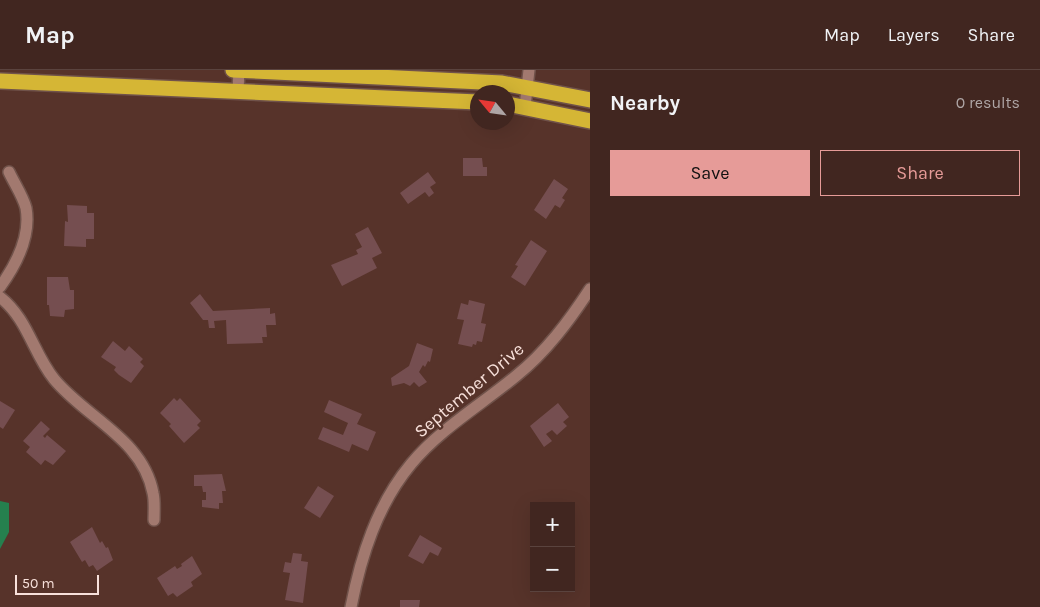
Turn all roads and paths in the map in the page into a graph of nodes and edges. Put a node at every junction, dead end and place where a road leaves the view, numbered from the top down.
1 (234, 70) edge
2 (239, 70) edge
3 (529, 70) edge
4 (0, 81) edge
5 (527, 86) junction
6 (238, 91) junction
7 (590, 100) edge
8 (470, 102) edge
9 (515, 105) edge
10 (526, 107) junction
11 (590, 121) edge
12 (9, 172) dead end
13 (0, 287) edge
14 (590, 289) edge
15 (0, 297) edge
16 (154, 520) dead end
17 (351, 607) edge

1 - 2 highway
2 - 5 highway
2 - 6 street
3 - 5 street
4 - 6 highway
5 - 7 highway
5 - 10 street
6 - 8 highway
9 - 10 highway
10 - 11 highway
12 - 13 street
14 - 17 street, September Drive
15 - 16 street

